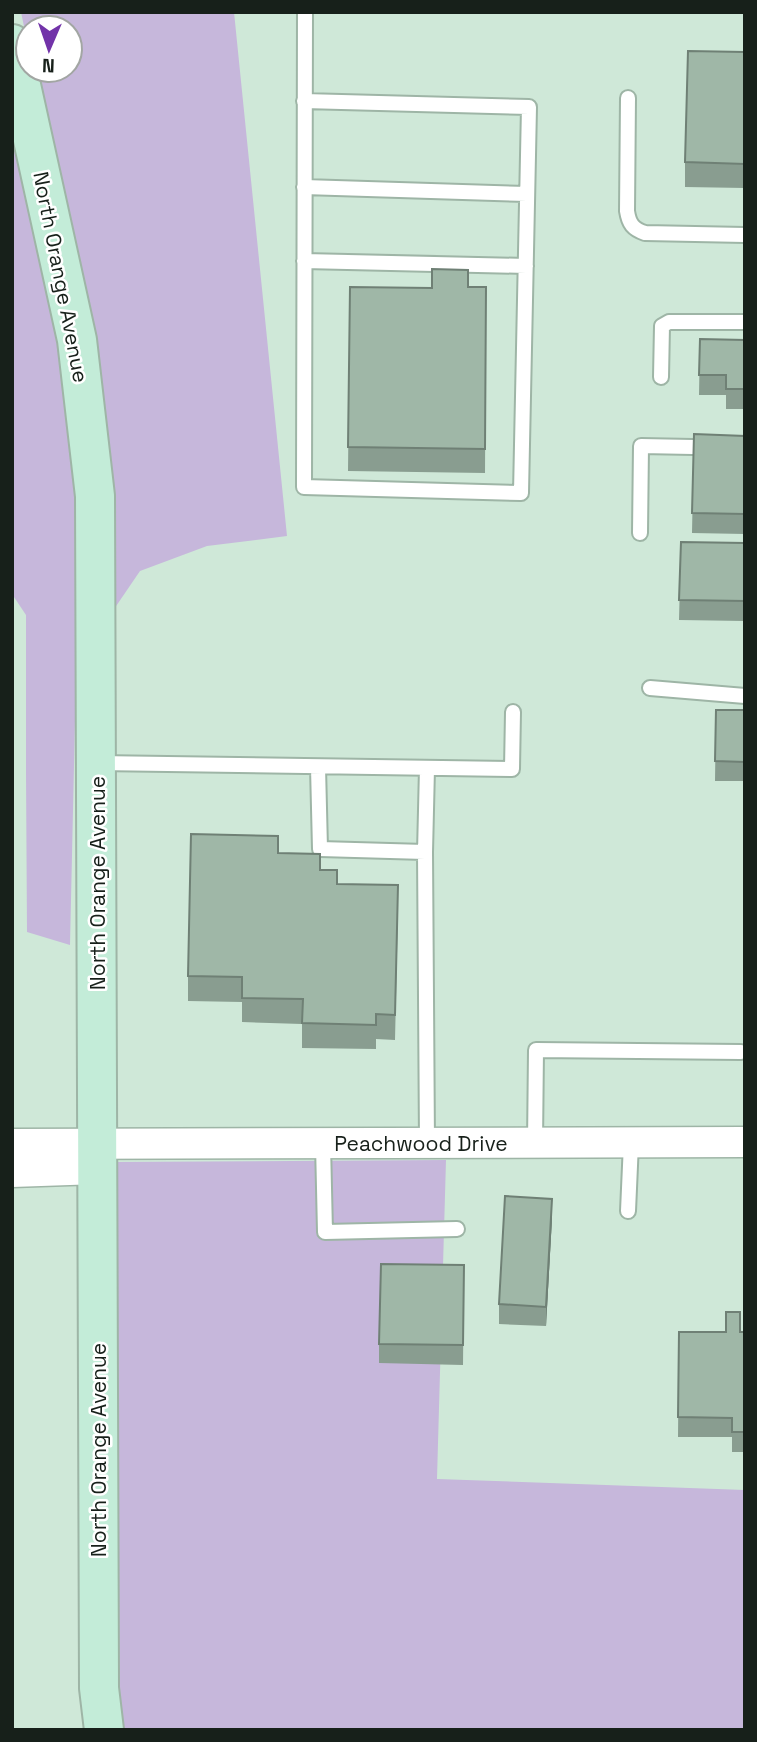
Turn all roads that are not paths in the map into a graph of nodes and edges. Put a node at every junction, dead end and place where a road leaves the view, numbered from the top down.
1 (305, 12) edge
2 (12, 44) edge
3 (628, 98) dead end
4 (304, 101) junction
5 (304, 187) junction
6 (527, 194) junction
7 (745, 234) edge
8 (304, 261) junction
9 (526, 266) junction
10 (745, 322) edge
11 (661, 377) dead end
12 (745, 448) edge
13 (640, 533) dead end
14 (650, 688) dead end
15 (745, 696) edge
16 (513, 712) dead end
17 (96, 763) junction
18 (318, 767) junction
19 (427, 768) junction
20 (425, 852) junction
21 (741, 1052) dead end
22 (745, 1142) edge
23 (427, 1143) junction
24 (535, 1143) junction
25 (631, 1143) junction
26 (12, 1144) edge
27 (323, 1144) junction
28 (98, 1157) junction
29 (12, 1172) edge
30 (628, 1211) dead end
31 (457, 1230) dead end
32 (104, 1730) edge

1 - 4 lane
2 - 17 street, North Orange Avenue
3 - 7 lane
4 - 5 lane
4 - 6 lane
5 - 6 lane
5 - 8 lane
6 - 9 lane
8 - 9 lane
8 - 9 lane
10 - 11 lane
12 - 13 lane
14 - 15 lane
16 - 19 lane
17 - 18 lane
17 - 28 street, North Orange Avenue
18 - 19 lane
18 - 20 lane
19 - 20 lane
20 - 23 lane
21 - 24 lane
22 - 25 street, Peachwood Drive
23 - 24 street, Peachwood Drive
23 - 27 street, Peachwood Drive
24 - 25 street, Peachwood Drive
25 - 30 lane
26 - 28 street
27 - 28 street, Peachwood Drive
27 - 31 lane
28 - 29 street
28 - 32 street, North Orange Avenue

